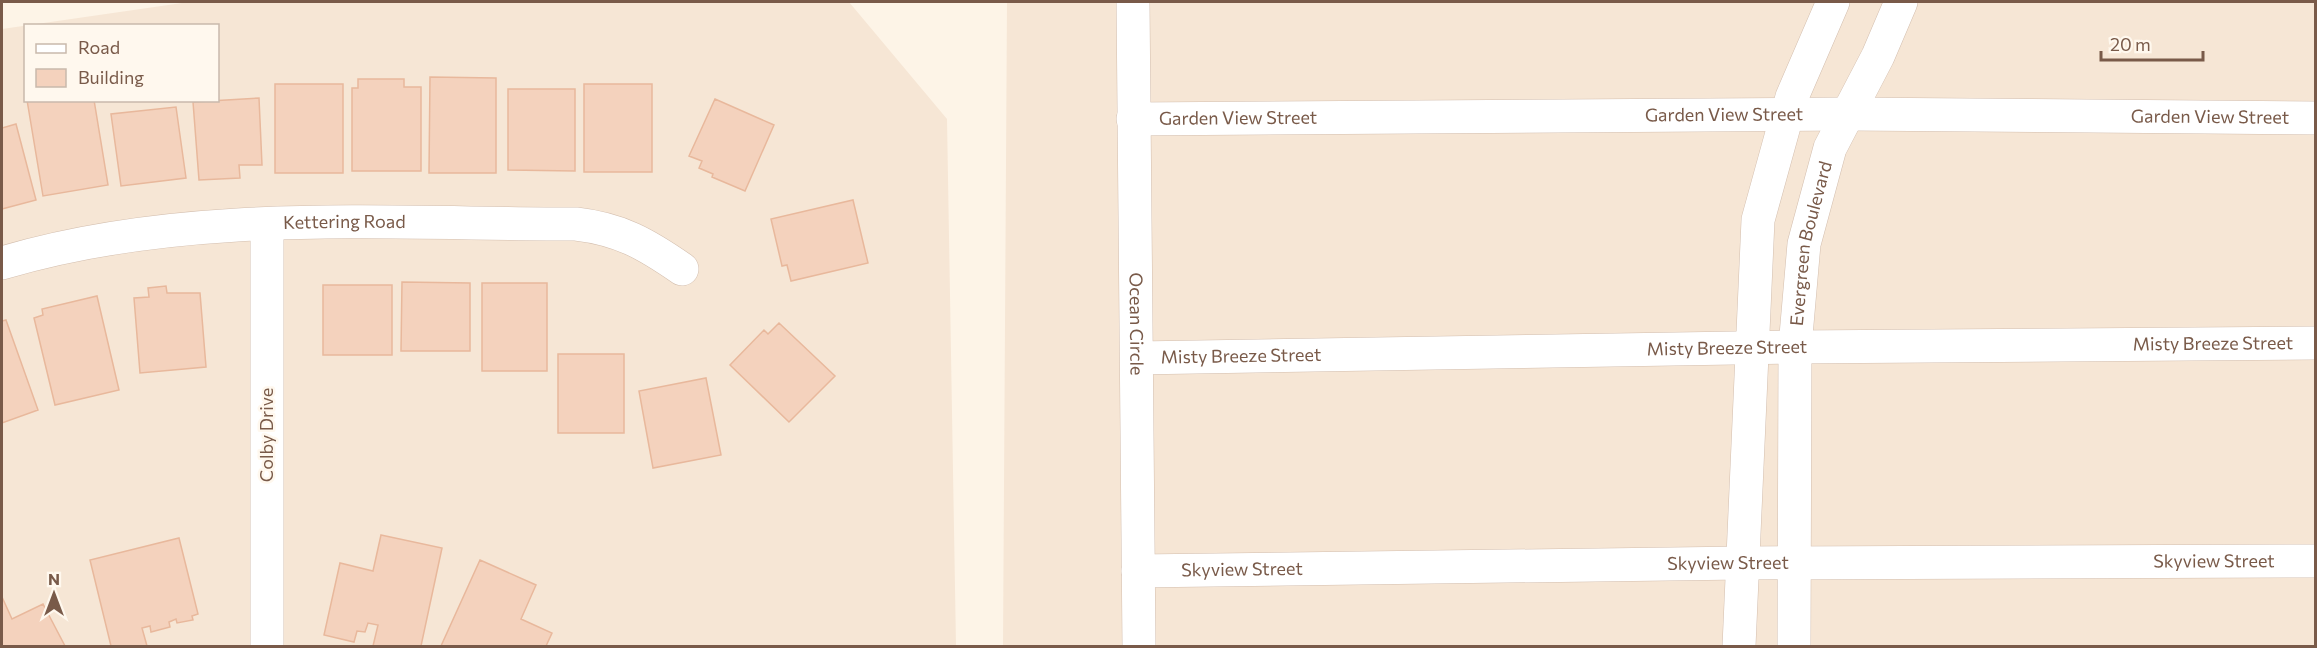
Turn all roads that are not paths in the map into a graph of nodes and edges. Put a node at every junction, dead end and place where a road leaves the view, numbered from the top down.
1 (1133, 2) edge
2 (1833, 2) edge
3 (1901, 2) edge
4 (1848, 114) junction
5 (1786, 115) junction
6 (2316, 118) edge
7 (1133, 119) junction
8 (267, 224) junction
9 (2, 263) edge
10 (682, 269) dead end
11 (2316, 343) edge
12 (1795, 347) junction
13 (1750, 350) junction
14 (1137, 358) junction
15 (2316, 561) edge
16 (1743, 563) junction
17 (1794, 563) junction
18 (1138, 571) junction
19 (267, 646) edge
20 (1139, 646) edge
21 (1739, 646) edge
22 (1794, 646) edge

1 - 7 street, Ocean Circle
2 - 5 street
3 - 4 street, Evergreen Boulevard
4 - 5 street, Garden View Street
4 - 6 street, Garden View Street
4 - 12 street, Evergreen Boulevard
5 - 7 street, Garden View Street
5 - 13 street
7 - 14 street, Ocean Circle
8 - 9 street, Kettering Road
8 - 10 street, Kettering Road
8 - 19 street, Colby Drive
11 - 12 street, Misty Breeze Street
12 - 13 street, Misty Breeze Street
12 - 17 street, Evergreen Boulevard
13 - 14 street, Misty Breeze Street
13 - 16 street
14 - 18 street, Ocean Circle
15 - 17 street, Skyview Street
16 - 17 street, Skyview Street
16 - 18 street, Skyview Street
16 - 21 street
17 - 22 street, Evergreen Boulevard
18 - 20 street, Ocean Circle

